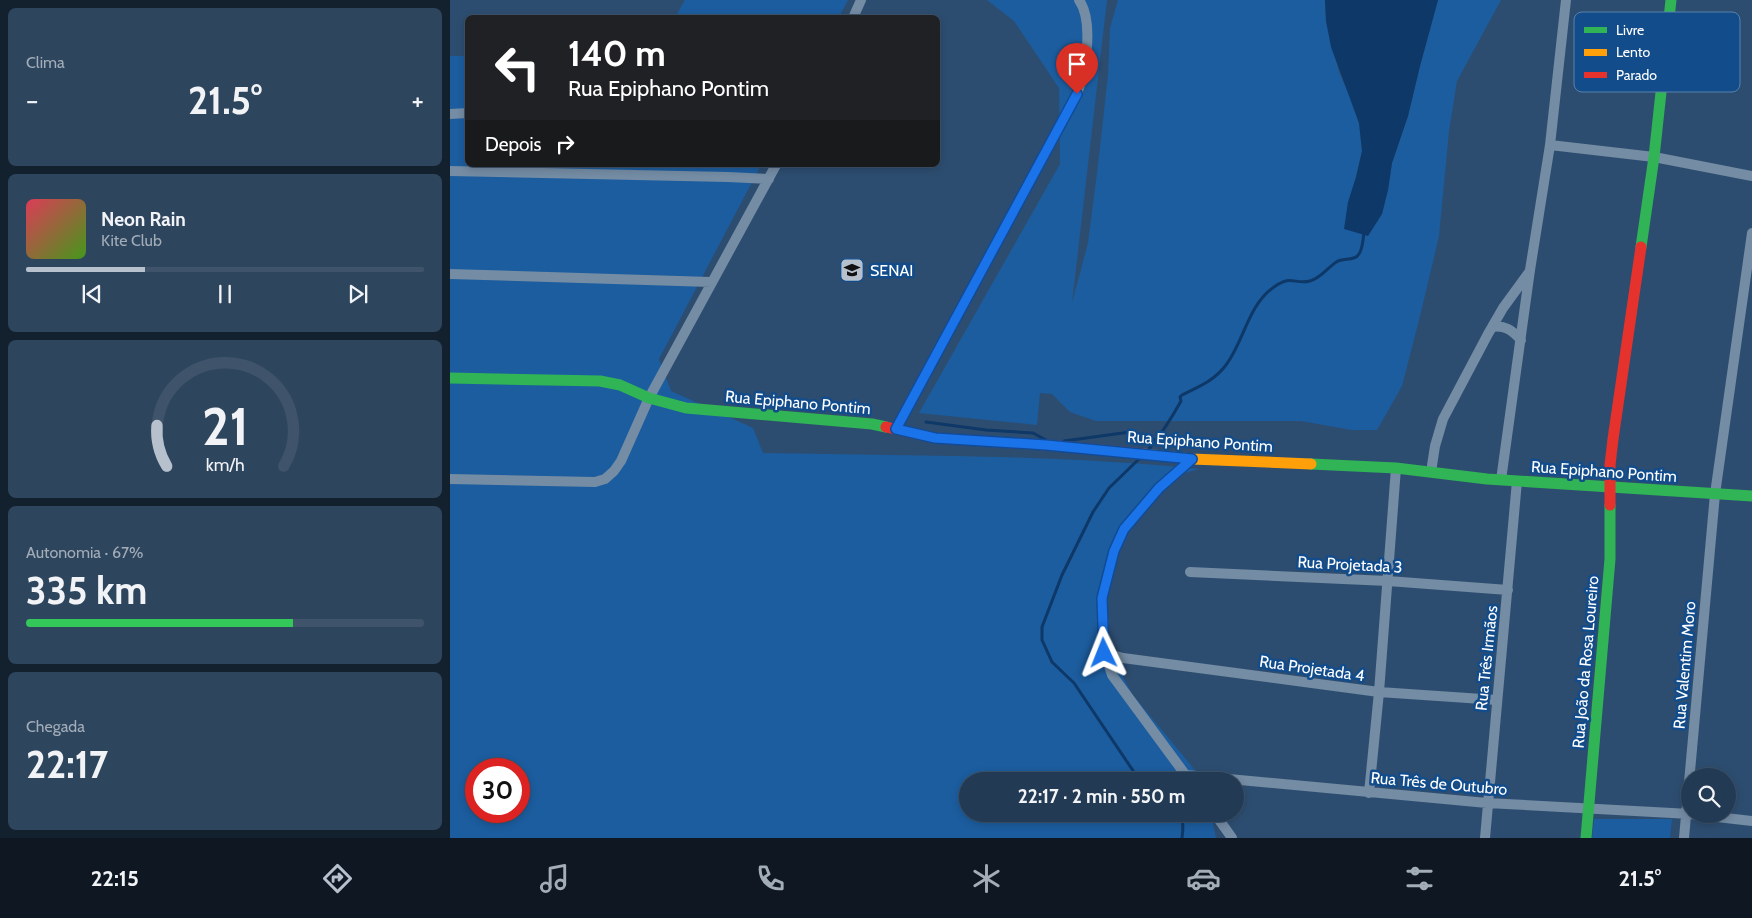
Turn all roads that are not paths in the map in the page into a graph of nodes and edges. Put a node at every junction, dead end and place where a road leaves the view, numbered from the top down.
1 (862, 0) edge
2 (1079, 0) edge
3 (1566, 0) edge
4 (854, 15) edge
5 (1661, 92) edge
6 (465, 113) edge
7 (450, 114) edge
8 (1550, 145) junction
9 (1654, 157) junction
10 (775, 167) edge
11 (450, 171) edge
12 (1752, 176) edge
13 (769, 179) junction
14 (1752, 233) edge
15 (1530, 270) junction
16 (450, 274) edge
17 (711, 282) junction
18 (1492, 327) junction
19 (1521, 340) junction
20 (450, 378) edge
21 (649, 398) junction
22 (896, 429) junction
23 (1192, 459) junction
24 (1396, 468) junction
25 (1431, 472) junction
26 (450, 479) edge
27 (1501, 480) junction
28 (1517, 481) junction
29 (1611, 488) junction
30 (1715, 494) junction
31 (1752, 496) edge
32 (1190, 572) dead end
33 (1388, 581) junction
34 (1508, 590) junction
35 (1104, 653) junction
36 (1379, 692) junction
37 (1497, 700) junction
38 (1693, 768) edge
39 (1184, 772) edge
40 (1244, 783) edge
41 (1369, 793) junction
42 (1487, 804) junction
43 (1589, 808) junction
44 (1681, 814) edge
45 (1736, 819) edge
46 (1752, 821) edge
47 (1221, 822) edge
48 (1687, 823) edge
49 (1232, 838) edge
50 (1485, 838) edge
51 (1586, 838) edge
52 (1684, 838) edge

1 - 4 street
2 - 22 street
3 - 8 street
5 - 9 street, Rua João da Rosa Loureiro
6 - 7 street
8 - 9 street
8 - 15 street
9 - 12 street
9 - 29 street, Rua João da Rosa Loureiro
10 - 13 street
11 - 13 street
13 - 17 street
14 - 30 street, Rua Valentim Moro
15 - 18 street
15 - 19 street
16 - 17 street
17 - 21 street
18 - 19 street
18 - 25 street
19 - 27 street
20 - 21 street, Rua Epiphano Pontim
21 - 22 street, Rua Epiphano Pontim
21 - 26 street
22 - 23 street, Rua Epiphano Pontim
23 - 24 street, Rua Epiphano Pontim
23 - 35 street
24 - 25 street, Rua Epiphano Pontim
24 - 33 street
25 - 27 street, Rua Epiphano Pontim
27 - 28 street, Rua Epiphano Pontim
28 - 29 street, Rua Epiphano Pontim
28 - 34 street, Rua Três Irmãos
29 - 30 street, Rua Epiphano Pontim
29 - 43 street, Rua João da Rosa Loureiro
30 - 31 street, Rua Epiphano Pontim
30 - 38 street, Rua Valentim Moro
32 - 33 street, Rua Projetada 3
33 - 34 street, Rua Projetada 3
33 - 36 street
34 - 37 street, Rua Três Irmãos
35 - 36 street, Rua Projetada 4
35 - 39 street
36 - 37 street, Rua Projetada 4
36 - 41 street
37 - 42 street, Rua Três Irmãos
40 - 41 street, Rua Três de Outubro
41 - 42 street, Rua Três de Outubro
42 - 43 street, Rua Três de Outubro
42 - 50 street, Rua Três Irmãos
43 - 44 street, Rua Três de Outubro
43 - 51 street, Rua João da Rosa Loureiro
45 - 46 street, Rua Três de Outubro
47 - 49 street
48 - 52 street, Rua Valentim Moro

